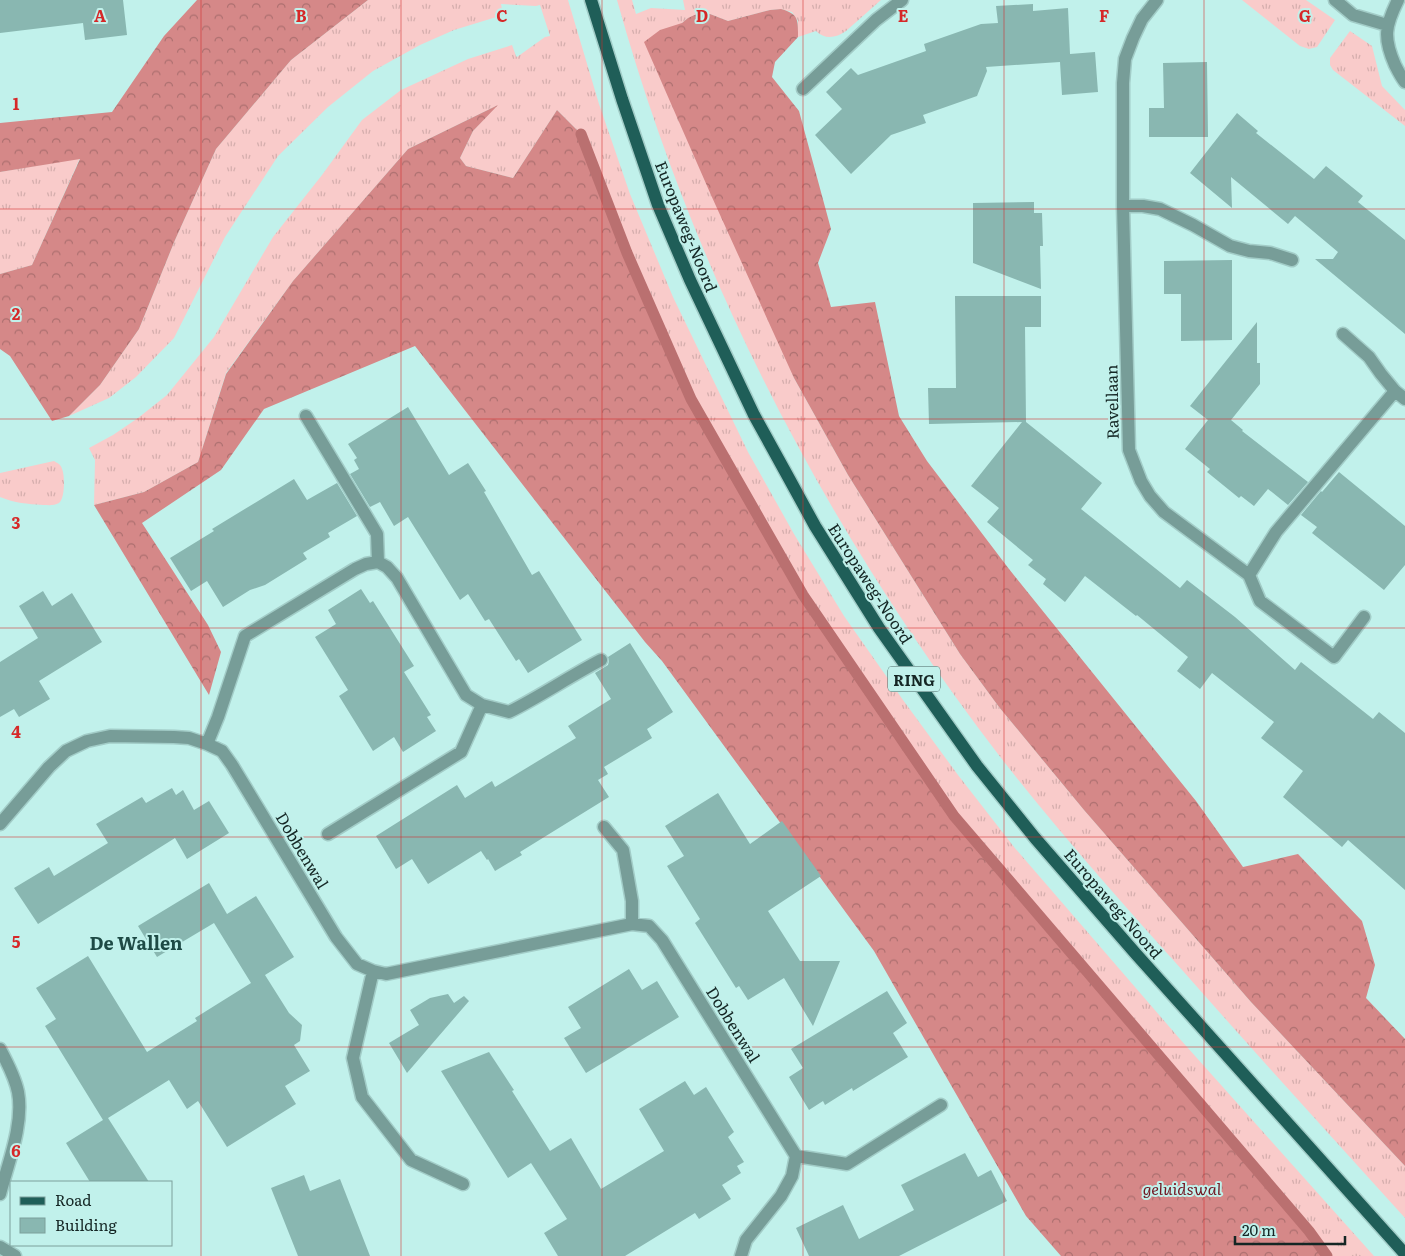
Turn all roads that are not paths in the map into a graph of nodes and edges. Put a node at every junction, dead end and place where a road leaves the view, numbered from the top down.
1 (591, 0) edge
2 (902, 0) edge
3 (1157, 0) edge
4 (1335, 0) edge
5 (1398, 0) edge
6 (1387, 25) junction
7 (1405, 82) edge
8 (803, 89) dead end
9 (1123, 206) junction
10 (1292, 260) dead end
11 (1343, 334) dead end
12 (1400, 395) edge
13 (306, 416) dead end
14 (378, 562) junction
15 (1249, 575) junction
16 (1364, 618) dead end
17 (601, 660) dead end
18 (482, 705) junction
19 (207, 744) junction
20 (0, 824) edge
21 (604, 827) dead end
22 (328, 834) dead end
23 (632, 924) junction
24 (373, 971) junction
25 (0, 1049) edge
26 (941, 1105) dead end
27 (796, 1156) junction
28 (463, 1184) dead end
29 (0, 1194) edge
30 (0, 1247) edge
31 (1405, 1254) edge
32 (15, 1256) edge
33 (741, 1256) edge

1 - 31 main road, Europaweg-Noord / RING
2 - 8 street
3 - 9 street, Ravellaan
4 - 6 street
5 - 6 street
6 - 7 street
9 - 10 street
9 - 15 street, Ravellaan
11 - 12 street
12 - 15 street
13 - 14 street
14 - 18 street
14 - 19 street
15 - 16 street
17 - 18 street
18 - 22 street, Dobbenwal
19 - 20 street, Dobbenwal
19 - 24 street, Dobbenwal
21 - 23 street
23 - 24 street, Dobbenwal
23 - 27 street, Dobbenwal
24 - 28 street
25 - 29 street
26 - 27 street
27 - 33 street
30 - 32 street

